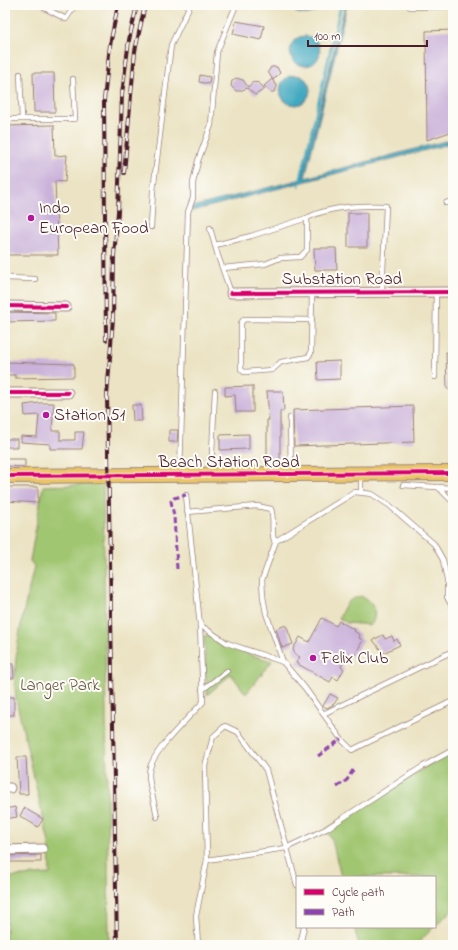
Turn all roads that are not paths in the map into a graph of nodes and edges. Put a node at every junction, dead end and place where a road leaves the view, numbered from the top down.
1 (39, 5) edge
2 (75, 5) edge
3 (190, 5) edge
4 (236, 5) edge
5 (409, 5) edge
6 (453, 6) edge
7 (20, 74) dead end
8 (72, 79) dead end
9 (5, 119) edge
10 (22, 119) junction
11 (453, 200) edge
12 (446, 203) dead end
13 (307, 218) junction
14 (151, 227) dead end
15 (210, 228) dead end
16 (215, 245) junction
17 (223, 268) junction
18 (5, 278) edge
19 (35, 279) dead end
20 (312, 292) junction
21 (382, 292) junction
22 (436, 292) junction
23 (453, 292) edge
24 (231, 293) joint
25 (5, 306) edge
26 (66, 307) dead end
27 (312, 320) junction
28 (435, 377) dead end
29 (215, 390) dead end
30 (5, 394) edge
31 (68, 394) dead end
32 (290, 418) dead end
33 (453, 473) edge
34 (361, 474) junction
35 (180, 475) junction
36 (211, 475) junction
37 (291, 475) junction
38 (5, 476) edge
39 (403, 485) dead end
40 (438, 487) junction
41 (453, 488) edge
42 (361, 492) junction
43 (186, 495) dead end
44 (453, 502) edge
45 (187, 512) junction
46 (275, 543) junction
47 (453, 608) edge
48 (200, 625) junction
49 (453, 651) edge
50 (284, 662) junction
51 (227, 671) dead end
52 (202, 690) junction
53 (453, 701) edge
54 (323, 714) junction
55 (453, 750) edge
56 (157, 817) dead end
57 (286, 848) junction
58 (42, 849) dead end
59 (5, 850) edge
60 (207, 860) junction
61 (296, 882) edge
62 (304, 928) edge
63 (198, 945) edge
64 (300, 945) edge

1 - 2 lane
3 - 14 lane
4 - 35 lane
5 - 6 lane
7 - 10 lane
8 - 10 lane
9 - 10 lane
11 - 12 lane
13 - 16 lane
13 - 17 lane
13 - 21 lane
15 - 16 lane
16 - 17 lane
17 - 24 lane
18 - 19 lane
20 - 21 street, Substation Road
20 - 24 street, Substation Road
20 - 27 lane
21 - 22 street, Substation Road
22 - 23 street, Substation Road
22 - 28 lane
25 - 26 street
27 - 27 lane
29 - 36 lane
30 - 31 street
32 - 37 lane
33 - 34 main road, Beach Station Road
34 - 37 main road, Beach Station Road
34 - 42 lane
35 - 36 main road, Beach Station Road
35 - 38 main road, Beach Station Road
36 - 37 main road, Beach Station Road
39 - 40 lane
40 - 41 lane
40 - 44 lane
42 - 46 lane
42 - 47 lane
43 - 45 lane
45 - 46 lane
45 - 48 lane
46 - 50 lane
48 - 50 lane
48 - 52 lane
49 - 54 lane
50 - 54 lane
51 - 52 lane
52 - 56 lane
53 - 54 lane
55 - 57 lane
57 - 60 lane
57 - 60 lane
57 - 61 lane
58 - 59 street
60 - 63 lane
62 - 64 lane

